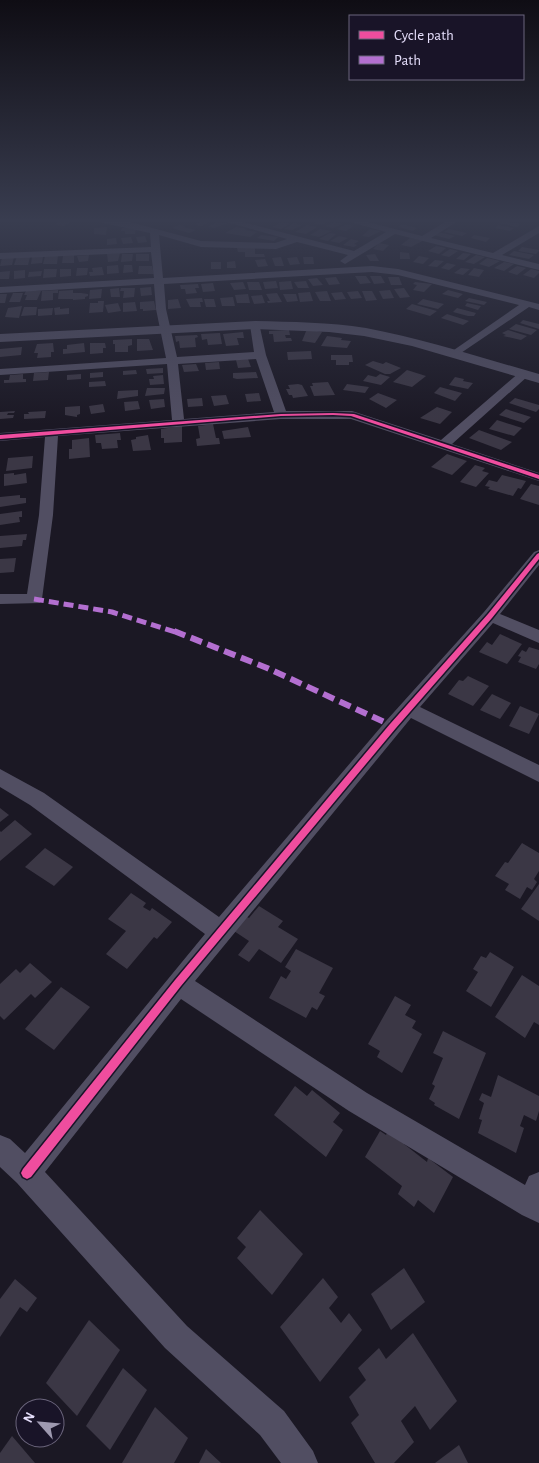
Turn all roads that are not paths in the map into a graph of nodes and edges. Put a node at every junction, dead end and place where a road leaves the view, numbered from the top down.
1 (44, 287) edge
2 (160, 287) edge
3 (460, 287) edge
4 (0, 290) edge
5 (527, 304) junction
6 (539, 307) edge
7 (255, 325) junction
8 (166, 330) junction
9 (0, 338) edge
10 (456, 354) junction
11 (260, 355) junction
12 (172, 360) junction
13 (0, 372) edge
14 (524, 374) junction
15 (539, 379) edge
16 (281, 415) junction
17 (178, 422) junction
18 (52, 433) junction
19 (0, 437) edge
20 (444, 444) junction
21 (539, 477) edge
22 (539, 555) edge
23 (0, 599) edge
24 (490, 616) junction
25 (539, 637) edge
26 (408, 710) junction
27 (539, 774) edge
28 (0, 777) edge
29 (221, 932) junction
30 (178, 984) junction
31 (0, 1149) edge
32 (26, 1173) junction
33 (537, 1200) edge
34 (301, 1463) edge

1 - 4 street
2 - 8 street
3 - 5 street
5 - 6 street
5 - 10 street
7 - 8 street
7 - 10 street
7 - 11 street
8 - 9 street
8 - 12 street
10 - 14 street
11 - 12 street
11 - 16 street
12 - 13 street
12 - 17 street
14 - 15 street
14 - 20 street
16 - 17 street
16 - 20 street
17 - 18 street
18 - 19 street
18 - 23 street
20 - 21 street
22 - 24 street
24 - 25 street
24 - 26 street
26 - 27 street
26 - 29 street
28 - 29 street
29 - 30 street
30 - 32 street
30 - 33 street
31 - 32 street
32 - 34 street

